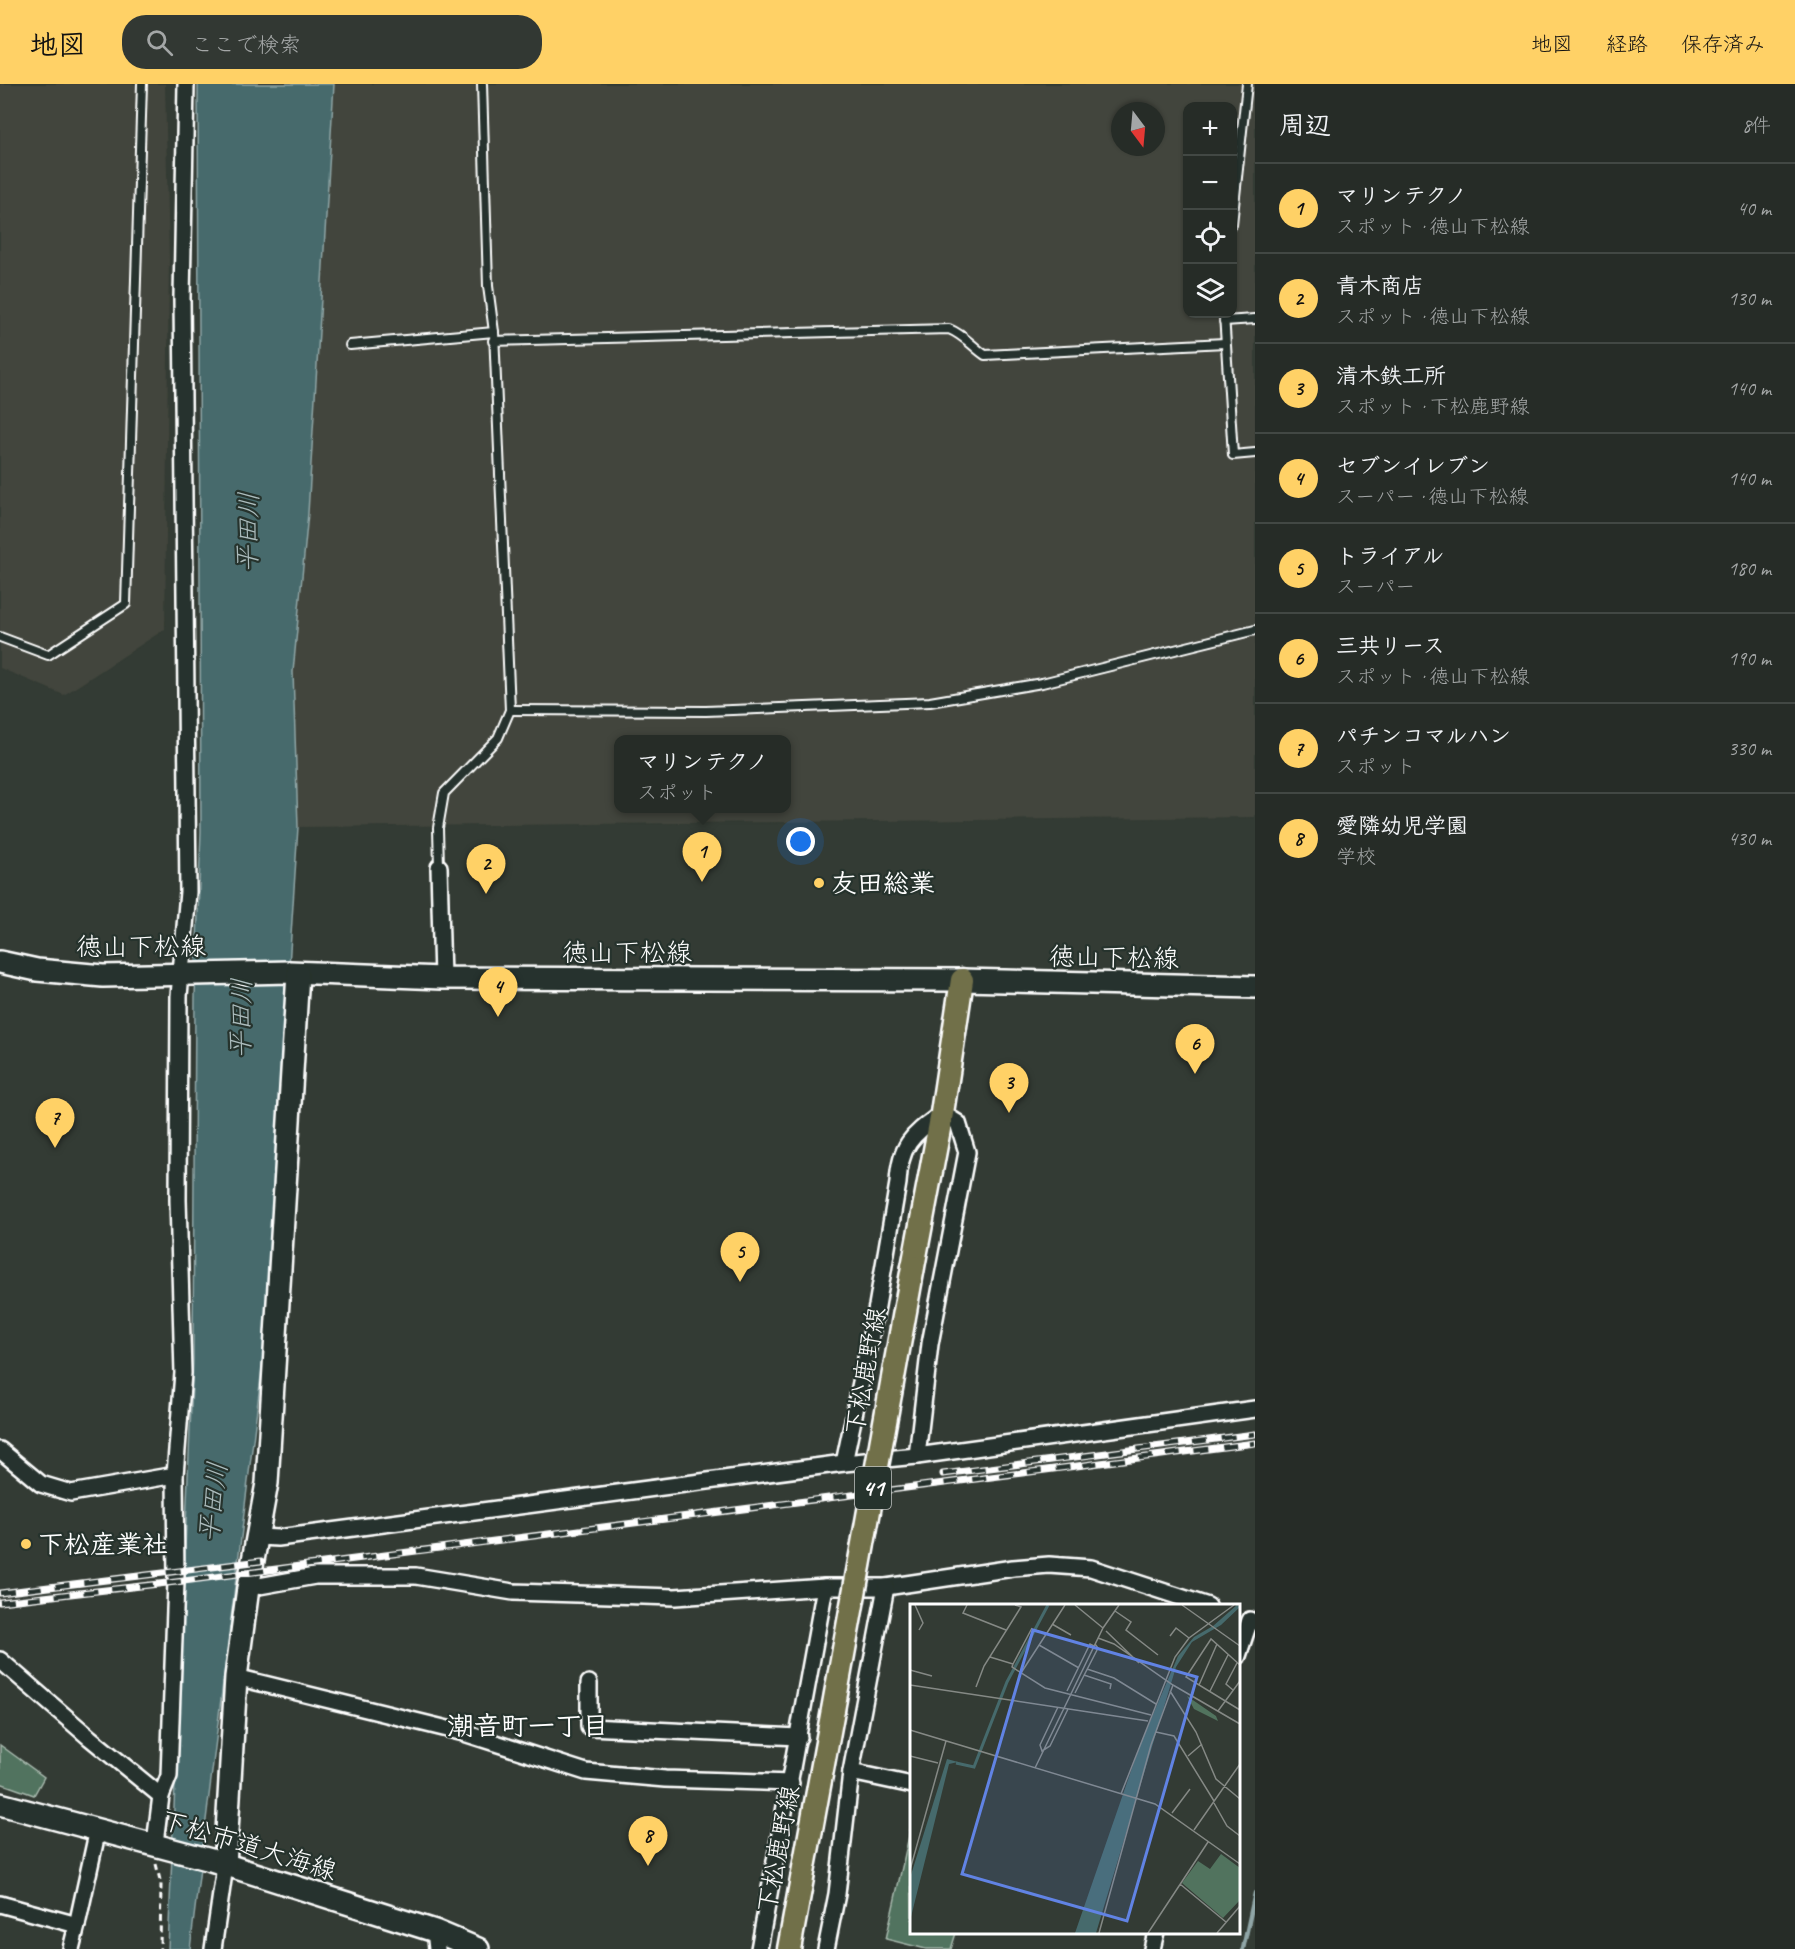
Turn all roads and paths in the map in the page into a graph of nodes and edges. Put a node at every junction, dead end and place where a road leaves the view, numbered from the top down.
1 (142, 84) edge
2 (186, 84) edge
3 (482, 84) edge
4 (1246, 84) edge
5 (1234, 210) edge
6 (1224, 318) edge
7 (1237, 318) edge
8 (1255, 319) edge
9 (494, 332) junction
10 (493, 341) junction
11 (1225, 343) junction
12 (350, 345) dead end
13 (1255, 453) edge
14 (1255, 630) edge
15 (0, 637) edge
16 (510, 710) junction
17 (438, 867) joint
18 (0, 962) edge
19 (294, 972) junction
20 (185, 974) junction
21 (442, 978) junction
22 (962, 980) junction
23 (1255, 987) edge
24 (942, 1113) junction
25 (1255, 1409) edge
26 (0, 1450) edge
27 (917, 1456) junction
28 (844, 1462) junction
29 (175, 1475) junction
30 (259, 1537) junction
31 (825, 1587) junction
32 (886, 1587) junction
33 (248, 1588) junction
34 (1205, 1604) edge
35 (1248, 1619) edge
36 (1240, 1652) edge
37 (0, 1660) edge
38 (236, 1677) junction
39 (589, 1683) dead end
40 (799, 1737) junction
41 (850, 1772) junction
42 (791, 1783) junction
43 (910, 1785) edge
44 (161, 1796) junction
45 (0, 1804) edge
46 (98, 1829) junction
47 (155, 1843) junction
48 (218, 1863) junction
49 (0, 1904) edge
50 (77, 1925) junction
51 (1156, 1934) edge
52 (436, 1940) edge
53 (71, 1949) edge
54 (160, 1949) edge
55 (213, 1949) edge
56 (478, 1949) edge
57 (759, 1949) edge
58 (789, 1949) edge
59 (826, 1949) edge
60 (1152, 1949) edge

1 - 15 lane
2 - 20 street
3 - 9 lane
4 - 5 lane
6 - 11 lane
7 - 8 lane
9 - 10 lane
9 - 12 lane
10 - 11 lane
10 - 16 lane
11 - 13 lane
14 - 16 lane
16 - 17 lane
17 - 21 street
18 - 20 street, 徳山下松線
19 - 20 street, 徳山下松線
19 - 21 street, 徳山下松線
19 - 30 street
20 - 29 street
21 - 22 street, 徳山下松線
22 - 23 street, 徳山下松線
22 - 24 main road, 下松鹿野線 / 41
24 - 27 street
24 - 28 street
24 - 58 main road, 下松鹿野線 / 41, bridge
25 - 27 street
26 - 29 street
27 - 28 street
28 - 30 street
29 - 44 street
30 - 33 street
31 - 32 street
31 - 33 street
31 - 40 street
32 - 34 street
32 - 41 street
33 - 38 street
35 - 36 street
37 - 44 street, 下松市道大海線
38 - 42 street
38 - 48 street
39 - 40 street
40 - 42 street
41 - 43 street
41 - 59 street
42 - 57 street
44 - 47 street
45 - 46 street, 下松市道大海線
46 - 47 street, 下松市道大海線
46 - 50 street
47 - 48 street, 下松市道大海線
47 - 54 path
48 - 52 street, 下松市道大海線
48 - 55 street
49 - 50 street
50 - 53 street
51 - 60 street
52 - 56 street, 下松市道大海線

